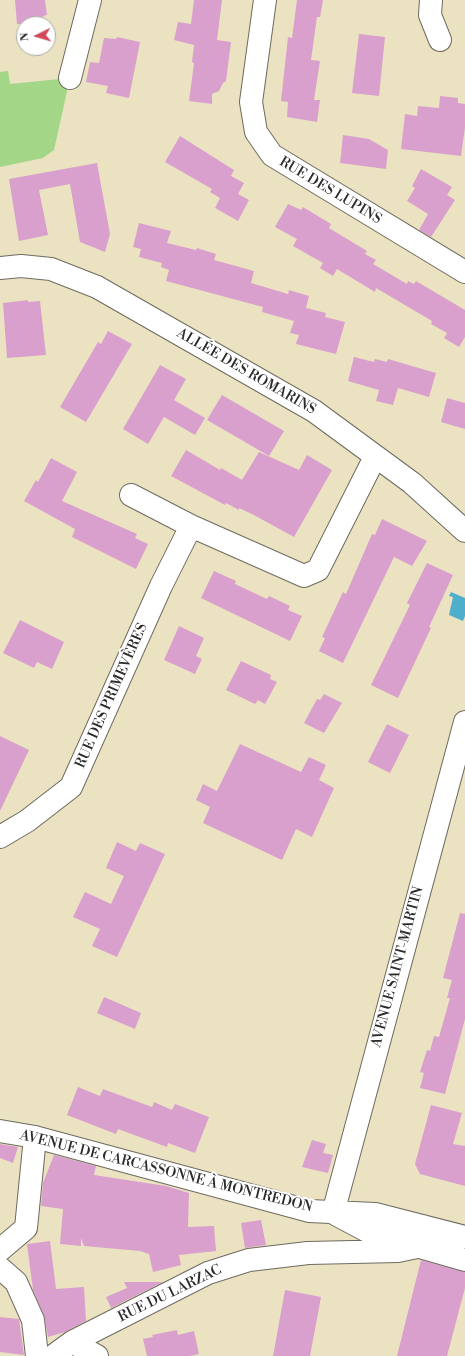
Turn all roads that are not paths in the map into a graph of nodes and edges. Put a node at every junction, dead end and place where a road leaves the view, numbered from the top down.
1 (90, 0) edge
2 (265, 0) edge
3 (431, 0) edge
4 (440, 40) dead end
5 (70, 78) dead end
6 (0, 268) edge
7 (465, 272) edge
8 (375, 457) junction
9 (131, 495) dead end
10 (191, 526) junction
11 (465, 531) edge
12 (465, 722) edge
13 (0, 837) edge
14 (0, 1131) edge
15 (35, 1137) junction
16 (333, 1213) junction
17 (423, 1226) junction
18 (465, 1237) edge
19 (417, 1247) junction
20 (0, 1250) edge
21 (465, 1260) edge
22 (0, 1268) edge
23 (72, 1342) junction
24 (37, 1356) edge
25 (53, 1356) edge
26 (97, 1356) edge

1 - 5 street
2 - 7 street, RUE DES LUPINS
3 - 4 street
6 - 8 street, ALLÉE DES ROMARINS
8 - 10 street
8 - 11 street, ALLÉE DES ROMARINS
9 - 10 street
10 - 13 street, RUE DES PRIMEVÈRES
12 - 16 street, AVENUE SAINT-MARTIN
14 - 15 street, AVENUE DE CARCASSONNE À MONTREDON
15 - 16 street, AVENUE DE CARCASSONNE À MONTREDON
15 - 20 street
16 - 17 street, AVENUE DE CARCASSONNE À MONTREDON
16 - 19 street
17 - 18 street, AVENUE DE CARCASSONNE À MONTREDON
17 - 19 street
19 - 21 street
19 - 23 street, RUE DU LARZAC
22 - 24 street
23 - 25 street, RUE DU LARZAC
23 - 26 street

